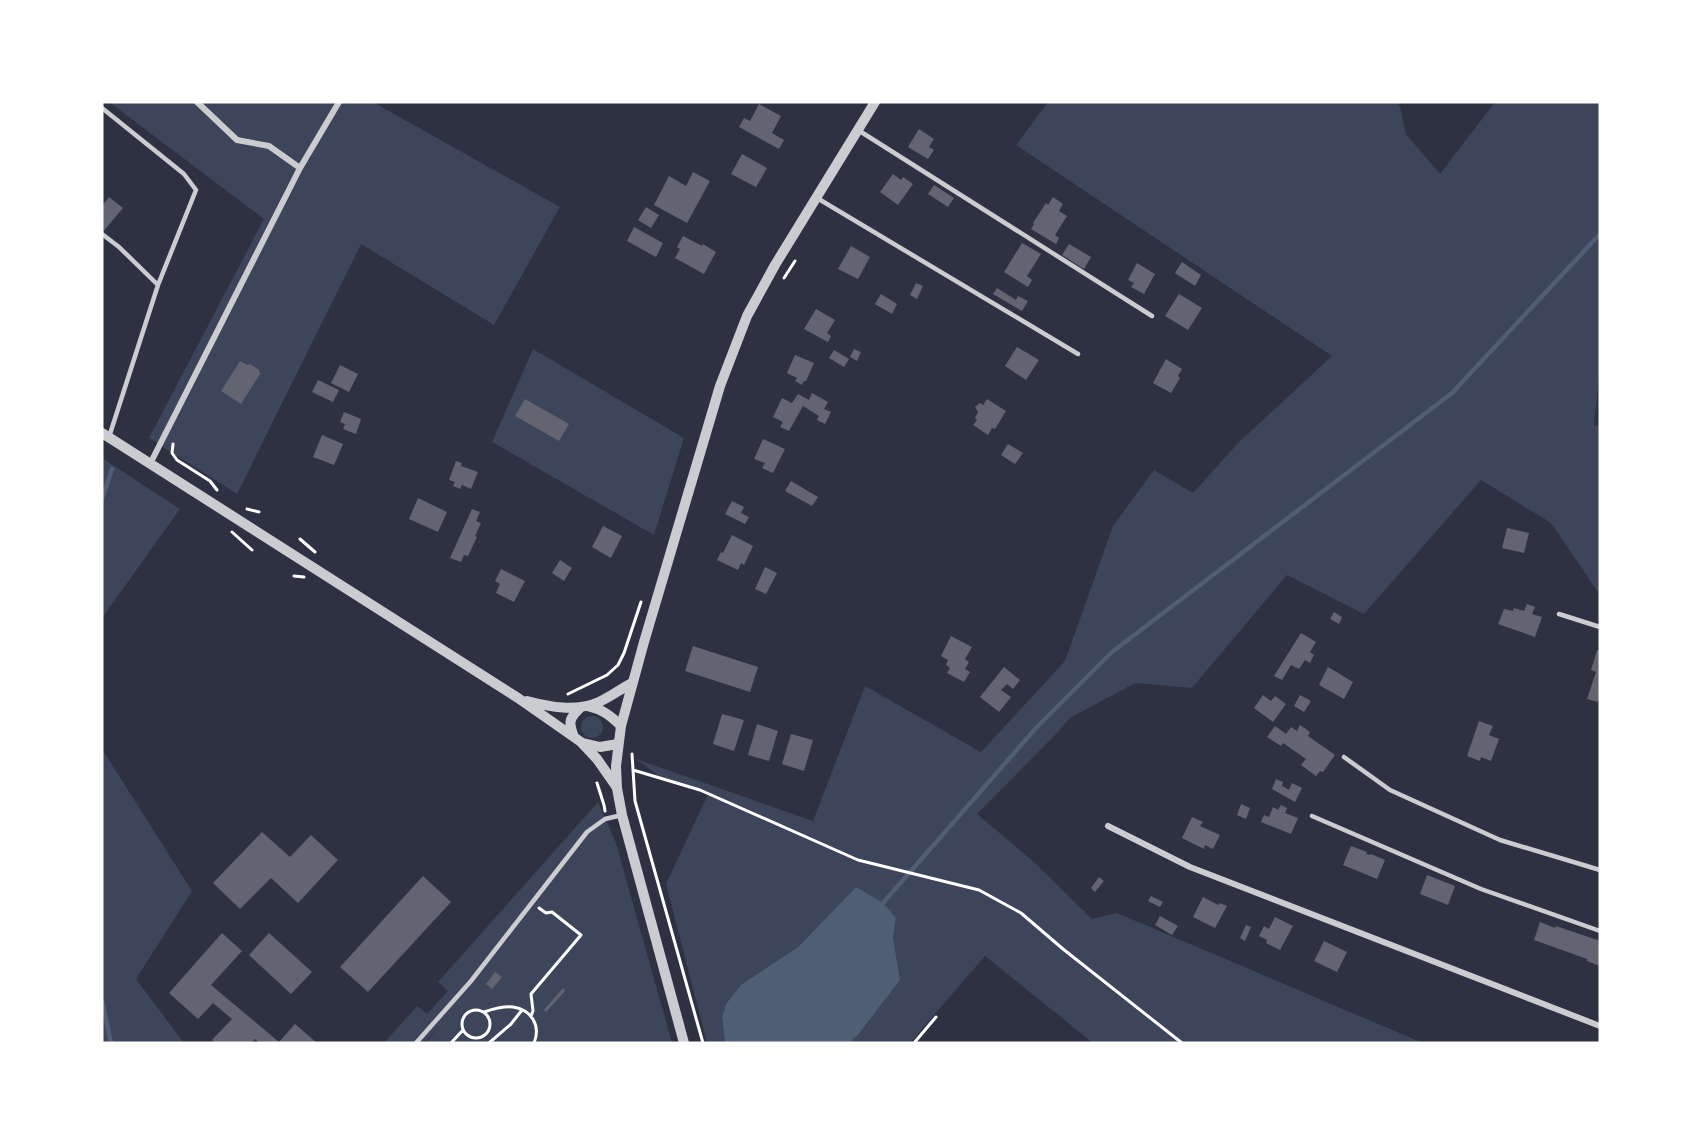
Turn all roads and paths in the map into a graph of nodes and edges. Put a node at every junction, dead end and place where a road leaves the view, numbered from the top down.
1 (197, 102) edge
2 (339, 102) edge
3 (875, 102) edge
4 (102, 108) edge
5 (858, 130) junction
6 (300, 168) junction
7 (817, 198) junction
8 (102, 234) edge
9 (795, 260) dead end
10 (783, 280) dead end
11 (158, 285) junction
12 (1152, 316) dead end
13 (1078, 354) dead end
14 (178, 434) dead end
15 (105, 435) edge
16 (150, 464) junction
17 (223, 497) dead end
18 (230, 531) dead end
19 (252, 550) dead end
20 (655, 605) junction
21 (1559, 614) dead end
22 (1600, 627) edge
23 (632, 683) junction
24 (562, 695) dead end
25 (518, 698) junction
26 (584, 706) junction
27 (621, 726) junction
28 (578, 740) junction
29 (618, 744) junction
30 (632, 753) dead end
31 (1344, 757) dead end
32 (616, 766) junction
33 (633, 770) junction
34 (597, 782) dead end
35 (617, 788) junction
36 (622, 815) junction
37 (1312, 816) dead end
38 (605, 819) junction
39 (1108, 826) dead end
40 (1600, 870) edge
41 (538, 907) dead end
42 (1600, 931) edge
43 (522, 1010) junction
44 (484, 1012) junction
45 (531, 1016) junction
46 (936, 1017) dead end
47 (1600, 1026) edge
48 (463, 1030) junction
49 (483, 1036) junction
50 (416, 1043) edge
51 (451, 1043) edge
52 (489, 1043) edge
53 (534, 1043) edge
54 (684, 1043) edge
55 (704, 1043) edge
56 (914, 1043) edge
57 (1182, 1043) edge

1 - 6 street
2 - 6 street
3 - 5 street
4 - 11 lane
5 - 7 street
5 - 12 lane
6 - 16 street
7 - 13 lane
7 - 20 street
8 - 11 lane
9 - 10 path
11 - 15 lane
14 - 17 path
15 - 16 street
16 - 25 street
18 - 19 path
20 - 23 street
20 - 24 path
21 - 22 lane
23 - 26 street
23 - 27 street
25 - 26 street
25 - 28 street
26 - 27 street
26 - 28 street
27 - 29 street
28 - 29 street
28 - 35 street
29 - 32 street
30 - 33 path
31 - 40 lane
32 - 33 path
32 - 35 street
33 - 55 path
33 - 57 path
34 - 38 path
35 - 36 street
36 - 38 lane
36 - 54 street
37 - 42 lane
38 - 50 lane
39 - 47 street
41 - 45 path
43 - 44 path
43 - 45 path
43 - 52 path
44 - 48 path
44 - 49 path
45 - 53 path
46 - 56 path
48 - 49 path
48 - 51 path
49 - 52 path

